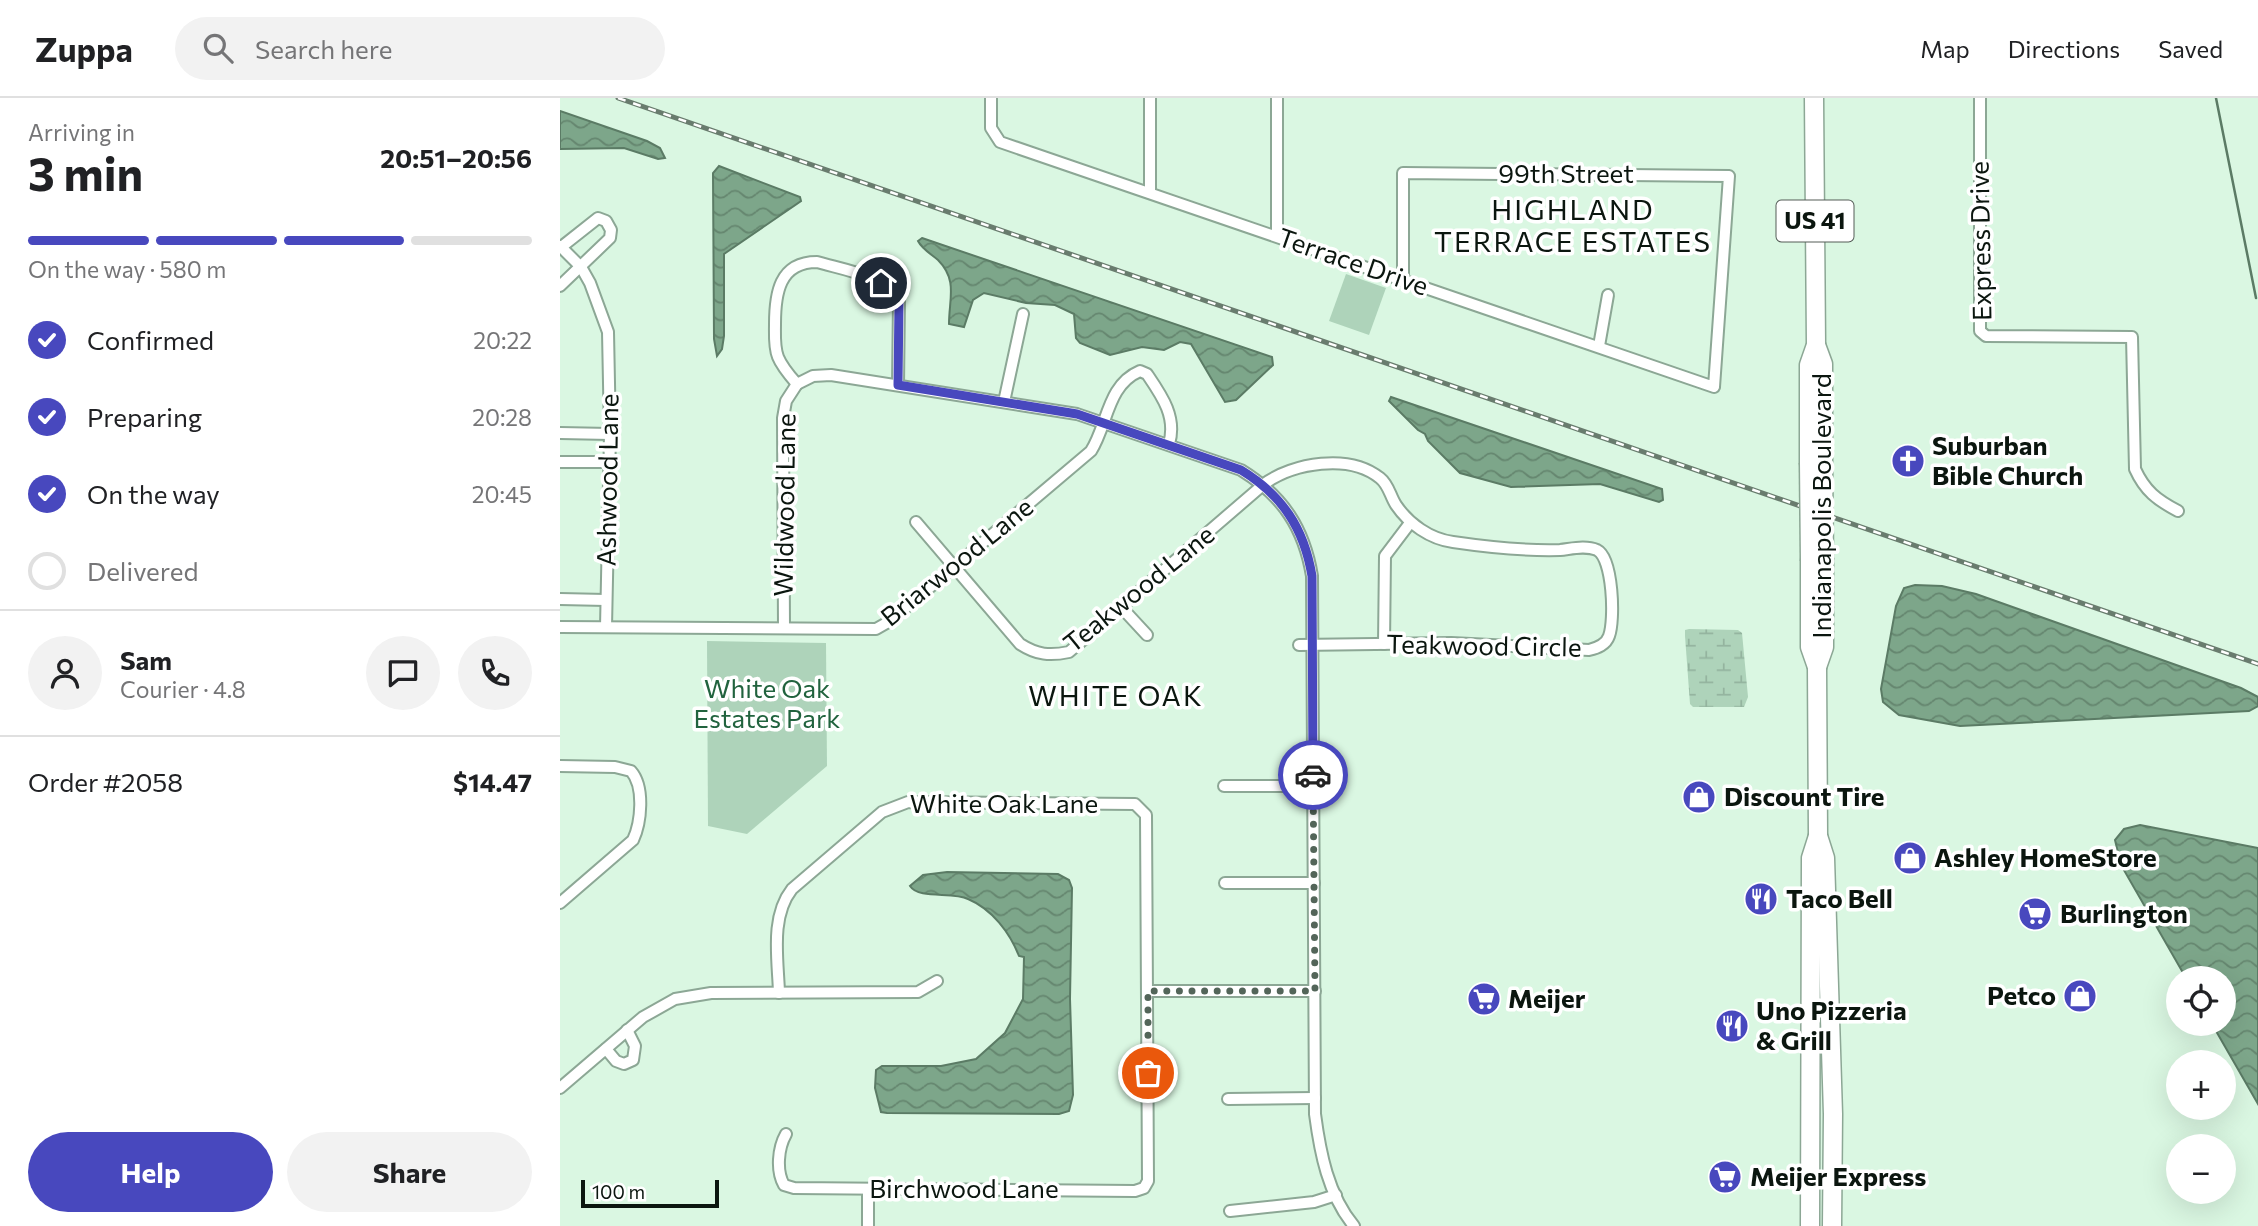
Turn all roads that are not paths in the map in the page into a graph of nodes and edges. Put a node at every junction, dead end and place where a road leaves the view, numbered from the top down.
1 (991, 98) edge
2 (1150, 98) edge
3 (1276, 98) edge
4 (1814, 98) edge
5 (1980, 98) edge
6 (1150, 192) junction
7 (1277, 235) junction
8 (560, 247) edge
9 (581, 267) junction
10 (1403, 280) junction
11 (560, 286) edge
12 (1608, 295) dead end
13 (1023, 314) dead end
14 (1599, 346) junction
15 (797, 384) junction
16 (898, 385) junction
17 (1714, 387) joint
18 (1004, 402) junction
19 (1104, 423) junction
20 (560, 433) edge
21 (610, 434) junction
22 (1169, 444) junction
23 (560, 462) edge
24 (610, 462) junction
25 (1264, 484) junction
26 (2178, 511) dead end
27 (916, 522) dead end
28 (1410, 523) junction
29 (954, 567) junction
30 (560, 599) edge
31 (606, 600) junction
32 (1122, 608) junction
33 (560, 627) edge
34 (606, 627) junction
35 (784, 628) junction
36 (1147, 635) dead end
37 (1384, 644) junction
38 (1299, 645) dead end
39 (1312, 645) junction
40 (560, 766) edge
41 (1224, 786) dead end
42 (1313, 786) junction
43 (1818, 836) junction
44 (1225, 883) dead end
45 (1314, 883) junction
46 (560, 903) edge
47 (937, 981) dead end
48 (1148, 991) junction
49 (1315, 991) junction
50 (779, 993) junction
51 (627, 1030) junction
52 (606, 1049) junction
53 (560, 1088) edge
54 (1315, 1098) junction
55 (1228, 1099) dead end
56 (786, 1134) dead end
57 (868, 1188) junction
58 (1336, 1195) junction
59 (1230, 1211) dead end
60 (868, 1226) edge
61 (1354, 1226) edge
62 (1810, 1226) edge
63 (1832, 1226) edge

1 - 6 street, Terrace Drive
2 - 6 street
3 - 7 street
4 - 43 highway, Indianapolis Boulevard / US 41, bridge
5 - 26 street, Express Drive
6 - 7 street, Terrace Drive
7 - 10 street, Terrace Drive
8 - 9 street, Ashwood Lane
8 - 9 street
9 - 11 street
9 - 21 street, Ashwood Lane
10 - 14 street, Terrace Drive
10 - 17 street, 99th Street
12 - 14 street
13 - 18 street
14 - 17 street, Terrace Drive
15 - 16 street
15 - 16 street
15 - 35 street, Wildwood Lane
16 - 18 street
18 - 19 street
19 - 22 street
19 - 22 street, Briarwood Lane
19 - 29 street, Briarwood Lane
20 - 21 street
21 - 24 street, Ashwood Lane
22 - 25 street
23 - 24 street
24 - 31 street, Ashwood Lane
25 - 28 street
25 - 32 street, Teakwood Lane
25 - 39 street
27 - 29 street, Teakwood Lane
28 - 37 street
28 - 37 street, Teakwood Circle
29 - 32 street, Teakwood Lane
29 - 35 street, Briarwood Lane
30 - 31 street
31 - 34 street, Ashwood Lane
32 - 36 street
33 - 34 street, Briarwood Lane
34 - 35 street, Briarwood Lane
37 - 39 street, Teakwood Circle
38 - 39 street, Teakwood Circle
39 - 42 street
40 - 46 street
41 - 42 street
42 - 45 street
43 - 62 highway, Indianapolis Boulevard / US 41
43 - 63 highway, Indianapolis Boulevard / US 41
44 - 45 street
45 - 49 street
47 - 50 street
48 - 49 street
48 - 50 street, White Oak Lane
48 - 57 street, Birchwood Lane
49 - 54 street
50 - 51 street
51 - 52 street
51 - 52 street
52 - 53 street
54 - 55 street
54 - 58 street
56 - 57 street, Birchwood Lane
57 - 60 street
58 - 59 street
58 - 61 street

